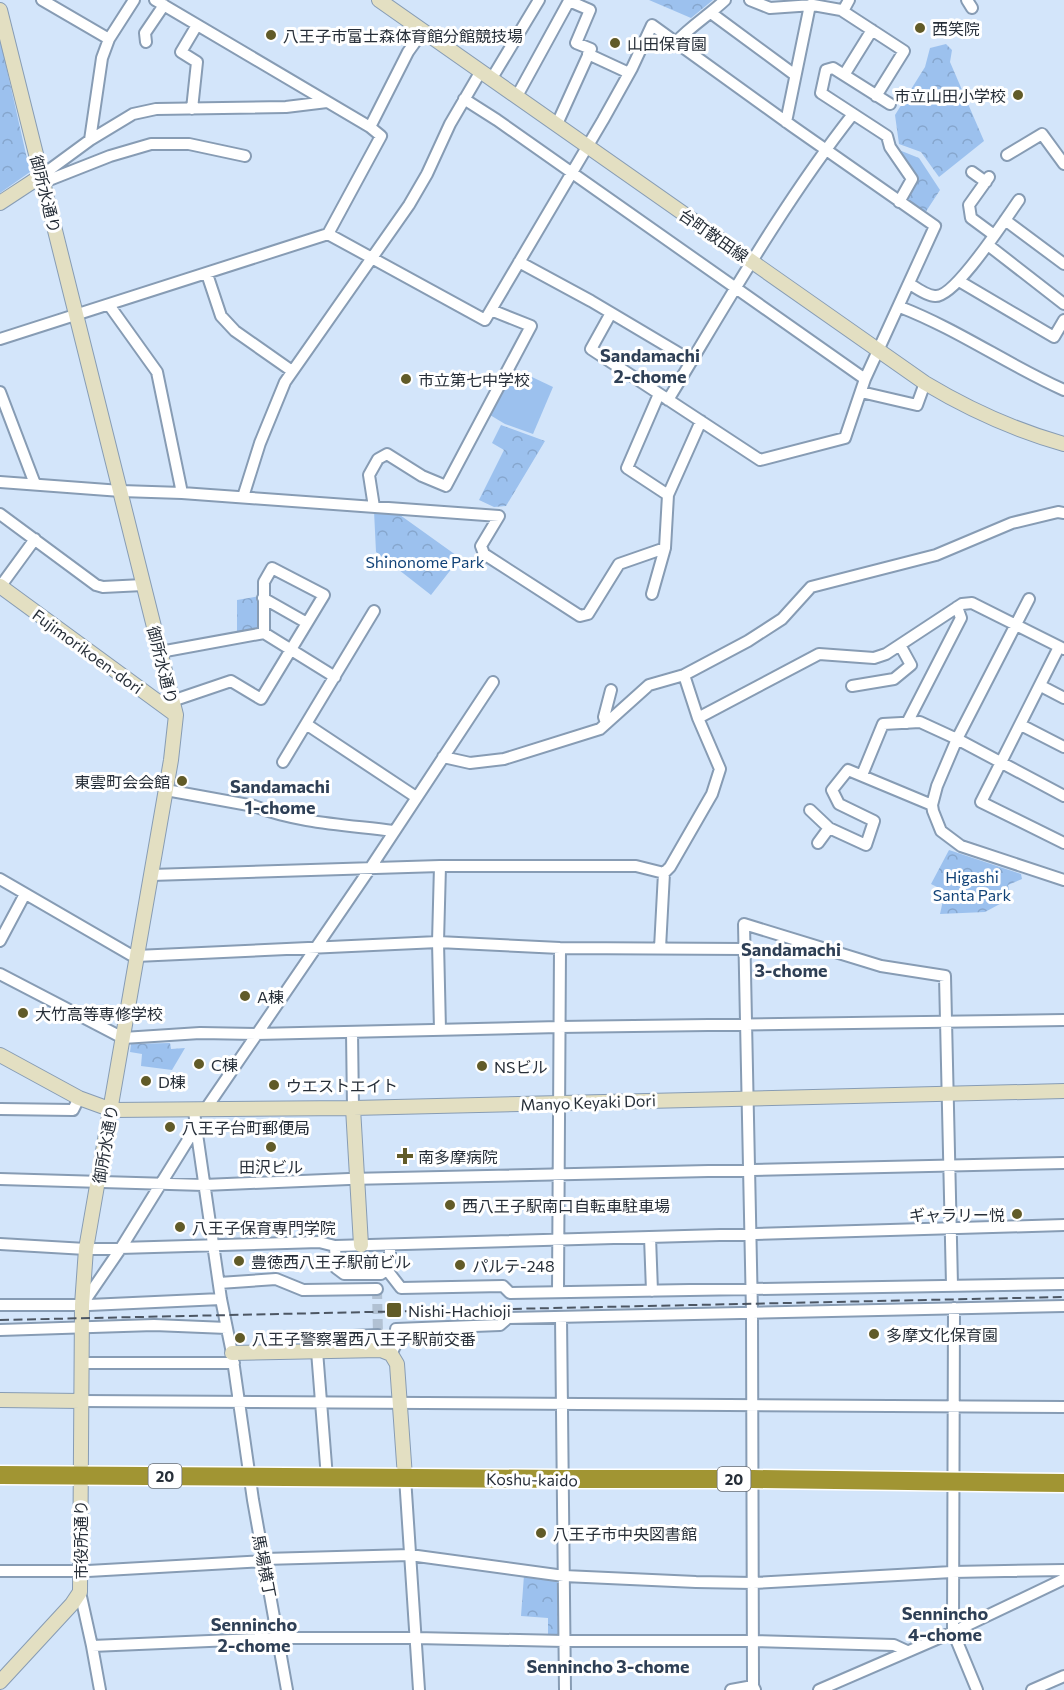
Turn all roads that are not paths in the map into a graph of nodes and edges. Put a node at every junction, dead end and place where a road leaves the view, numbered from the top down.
1 (42, 0) edge
2 (134, 0) edge
3 (379, 0) edge
4 (539, 0) edge
5 (725, 0) edge
6 (750, 0) edge
7 (849, 0) edge
8 (159, 3) edge
9 (396, 5) edge
10 (810, 5) junction
11 (0, 10) edge
12 (843, 11) junction
13 (711, 14) junction
14 (197, 25) junction
15 (423, 30) junction
16 (873, 30) junction
17 (109, 39) junction
18 (146, 42) dead end
19 (676, 42) junction
20 (588, 54) junction
21 (629, 73) junction
22 (487, 75) junction
23 (795, 75) junction
24 (844, 75) junction
25 (517, 96) junction
26 (876, 96) junction
27 (464, 99) junction
28 (327, 102) junction
29 (890, 105) dead end
30 (192, 109) junction
31 (853, 114) junction
32 (786, 122) junction
33 (557, 124) junction
34 (370, 127) junction
35 (90, 140) junction
36 (587, 145) junction
37 (825, 149) junction
38 (1007, 155) dead end
39 (245, 156) dead end
40 (1064, 164) edge
41 (972, 172) dead end
42 (572, 173) junction
43 (43, 179) junction
44 (1018, 200) dead end
45 (899, 202) junction
46 (0, 203) edge
47 (1005, 220) junction
48 (328, 234) junction
49 (991, 240) junction
50 (371, 259) junction
51 (519, 262) junction
52 (752, 262) junction
53 (1064, 264) edge
54 (207, 274) junction
55 (959, 281) junction
56 (910, 284) junction
57 (735, 288) junction
58 (108, 304) junction
59 (1064, 304) edge
60 (900, 307) junction
61 (491, 310) junction
62 (611, 313) junction
63 (77, 314) junction
64 (1064, 320) edge
65 (0, 339) edge
66 (878, 350) junction
67 (692, 361) junction
68 (292, 371) junction
69 (864, 379) junction
70 (925, 383) junction
71 (1064, 390) edge
72 (0, 392) edge
73 (861, 392) junction
74 (664, 397) junction
75 (701, 421) junction
76 (1064, 444) edge
77 (0, 482) edge
78 (35, 484) junction
79 (121, 491) junction
80 (182, 493) junction
81 (669, 495) junction
82 (243, 497) junction
83 (374, 507) junction
84 (1064, 513) edge
85 (0, 514) edge
86 (35, 539) junction
87 (665, 549) junction
88 (143, 585) junction
89 (0, 586) edge
90 (652, 594) dead end
91 (263, 598) junction
92 (1029, 599) dead end
93 (957, 607) junction
94 (374, 611) dead end
95 (307, 623) junction
96 (1016, 625) junction
97 (264, 633) junction
98 (900, 645) junction
99 (1062, 648) edge
100 (291, 650) junction
101 (160, 652) junction
102 (684, 675) junction
103 (335, 677) junction
104 (493, 682) dead end
105 (852, 686) dead end
106 (1041, 686) junction
107 (611, 690) dead end
108 (1064, 698) edge
109 (172, 701) junction
110 (176, 715) junction
111 (698, 718) junction
112 (606, 723) junction
113 (907, 723) junction
114 (306, 724) junction
115 (1021, 725) junction
116 (957, 739) junction
117 (1064, 747) edge
118 (443, 757) junction
119 (283, 762) dead end
120 (1001, 763) junction
121 (862, 775) junction
122 (166, 790) junction
123 (1064, 796) edge
124 (416, 797) junction
125 (932, 805) junction
126 (810, 810) dead end
127 (829, 828) junction
128 (393, 831) junction
129 (818, 843) dead end
130 (1064, 843) edge
131 (440, 866) junction
132 (369, 870) junction
133 (664, 873) junction
134 (151, 875) junction
135 (0, 879) edge
136 (1064, 880) edge
137 (25, 894) junction
138 (0, 941) edge
139 (438, 942) junction
140 (315, 948) junction
141 (560, 948) junction
142 (660, 948) junction
143 (745, 949) junction
144 (136, 956) junction
145 (0, 974) edge
146 (1064, 1020) edge
147 (946, 1022) junction
148 (746, 1025) junction
149 (559, 1027) junction
150 (440, 1030) junction
151 (352, 1032) junction
152 (256, 1034) junction
153 (123, 1038) junction
154 (0, 1055) edge
155 (1064, 1091) edge
156 (948, 1095) junction
157 (79, 1098) junction
158 (748, 1098) junction
159 (560, 1102) junction
160 (353, 1108) junction
161 (0, 1109) edge
162 (112, 1110) junction
163 (199, 1110) junction
164 (196, 1127) junction
165 (1064, 1163) edge
166 (949, 1165) junction
167 (749, 1170) junction
168 (559, 1174) junction
169 (0, 1179) edge
170 (358, 1179) junction
171 (99, 1181) junction
172 (160, 1183) junction
173 (204, 1185) junction
174 (1064, 1225) edge
175 (951, 1228) junction
176 (751, 1234) junction
177 (650, 1237) junction
178 (559, 1240) junction
179 (0, 1244) edge
180 (213, 1245) junction
181 (362, 1245) junction
182 (390, 1245) junction
183 (335, 1246) junction
184 (121, 1248) junction
185 (86, 1249) junction
186 (387, 1270) junction
187 (219, 1283) junction
188 (1064, 1284) edge
189 (952, 1285) junction
190 (377, 1289) dead end
191 (752, 1290) junction
192 (652, 1291) junction
193 (558, 1292) junction
194 (221, 1299) junction
195 (0, 1305) edge
196 (82, 1305) junction
197 (1064, 1306) edge
198 (954, 1308) junction
199 (752, 1313) junction
200 (561, 1317) junction
201 (82, 1328) junction
202 (227, 1328) junction
203 (0, 1330) edge
204 (378, 1335) dead end
205 (393, 1347) junction
206 (317, 1351) junction
207 (233, 1358) junction
208 (82, 1363) junction
209 (0, 1400) edge
210 (81, 1401) junction
211 (240, 1402) junction
212 (321, 1402) junction
213 (400, 1403) junction
214 (561, 1404) junction
215 (752, 1406) junction
216 (952, 1407) junction
217 (1064, 1407) edge
218 (0, 1475) edge
219 (80, 1476) junction
220 (250, 1477) junction
221 (405, 1477) junction
222 (327, 1478) junction
223 (562, 1479) junction
224 (753, 1479) junction
225 (953, 1481) junction
226 (1064, 1484) edge
227 (410, 1556) junction
228 (264, 1560) junction
229 (80, 1570) junction
230 (1064, 1570) edge
231 (0, 1571) edge
232 (952, 1572) junction
233 (564, 1576) junction
234 (1064, 1579) edge
235 (753, 1582) junction
236 (80, 1592) junction
237 (953, 1632) junction
238 (279, 1638) junction
239 (415, 1638) junction
240 (564, 1641) junction
241 (754, 1641) junction
242 (92, 1646) junction
243 (907, 1651) junction
244 (1064, 1676) edge
245 (0, 1682) edge
246 (754, 1688) edge
247 (100, 1690) edge
248 (287, 1690) edge
249 (419, 1690) edge
250 (565, 1690) edge
251 (731, 1690) edge
252 (819, 1690) edge
253 (977, 1690) edge
254 (1032, 1690) edge

1 - 17 street
2 - 17 street
3 - 9 street, 台町散田線
4 - 22 street
5 - 13 street
6 - 10 street
7 - 12 street
8 - 14 street
8 - 18 street
9 - 15 street, 台町散田線
10 - 12 street
10 - 23 street
11 - 43 street, 御所水通り
12 - 16 street
13 - 19 street
13 - 23 street
14 - 28 street
14 - 30 street
15 - 22 street, 台町散田線
15 - 34 street
16 - 24 street
16 - 26 street
17 - 35 street
19 - 21 street
19 - 32 street
20 - 21 street
20 - 25 street
20 - 33 street
21 - 36 street
22 - 25 street, 台町散田線
22 - 27 street
23 - 32 street
24 - 26 street
24 - 31 street
25 - 33 street, 台町散田線
26 - 29 street
27 - 42 street
27 - 50 street
28 - 30 street
28 - 34 street
30 - 35 street
31 - 37 street
31 - 45 street
32 - 37 street
33 - 36 street, 台町散田線
34 - 48 street
35 - 43 street
36 - 42 street
36 - 52 street, 台町散田線
37 - 45 street
37 - 52 street
38 - 40 street
39 - 43 street
41 - 49 street
42 - 51 street
42 - 57 street
43 - 46 street
43 - 63 street, 御所水通り
44 - 47 street
45 - 56 street
47 - 49 street
47 - 53 street
48 - 50 street
48 - 54 street
49 - 55 street
49 - 59 street
50 - 61 street
50 - 68 street
51 - 61 street
51 - 62 street
52 - 57 street
52 - 66 street, 台町散田線
54 - 58 street
54 - 68 street
55 - 56 street
55 - 64 street
56 - 60 street
57 - 67 street
57 - 69 street
58 - 63 street
58 - 80 street
60 - 66 street
60 - 71 street
61 - 83 street
62 - 67 street
62 - 74 street
63 - 65 street
63 - 79 street, 御所水通り
66 - 69 street
66 - 70 street, 台町散田線
67 - 74 street
68 - 82 street
69 - 73 street
70 - 73 street
70 - 76 street, 台町散田線
72 - 78 street
73 - 75 street
74 - 75 street
74 - 81 street
75 - 81 street
77 - 78 street
78 - 79 street
79 - 80 street
79 - 88 street, 御所水通り
80 - 82 street
81 - 87 street
82 - 83 street
83 - 87 street
84 - 102 street
85 - 86 street
86 - 88 street
86 - 89 street
87 - 90 street
88 - 101 street, 御所水通り
89 - 110 street, Fujimorikoen-dori
91 - 95 street
91 - 95 street
91 - 97 street
92 - 96 street
93 - 96 street
93 - 98 street
93 - 113 street
94 - 103 street
95 - 100 street
96 - 99 street
96 - 116 street
97 - 100 street
97 - 101 street
98 - 105 street
98 - 111 street
99 - 106 street
100 - 103 street
100 - 109 street
101 - 109 street, 御所水通り
102 - 111 street
102 - 112 street
103 - 114 street
104 - 118 street
106 - 108 street
106 - 115 street
107 - 112 street
109 - 110 street, 御所水通り
110 - 122 street, 御所水通り
111 - 133 street
112 - 118 street
113 - 116 street
113 - 121 street
114 - 119 street
114 - 124 street
115 - 117 street
115 - 120 street
116 - 120 street
116 - 125 street
118 - 124 street
120 - 123 street
120 - 130 street
121 - 125 street
121 - 127 street
122 - 128 street
122 - 134 street, 御所水通り
124 - 128 street
125 - 136 street
126 - 127 street
127 - 129 street
128 - 132 street
131 - 132 street
131 - 133 street
131 - 139 street
132 - 134 street
132 - 140 street
133 - 142 street
134 - 144 street, 御所水通り
135 - 137 street
137 - 138 street
137 - 144 street
139 - 140 street
139 - 141 street
139 - 150 street
140 - 144 street
140 - 152 street
141 - 142 street
141 - 149 street
142 - 143 street
143 - 147 street
143 - 148 street
144 - 153 street, 御所水通り
145 - 153 street
146 - 147 street
147 - 148 street
147 - 156 street
148 - 149 street
148 - 158 street
149 - 150 street
149 - 159 street
150 - 151 street
151 - 152 street
151 - 160 street
152 - 153 street
152 - 163 street
153 - 162 street, 御所水通り
154 - 157 street, Manyo Keyaki Dori
155 - 156 street, Manyo Keyaki Dori
156 - 158 street, Manyo Keyaki Dori
156 - 166 street
157 - 161 street
157 - 162 street, Manyo Keyaki Dori
158 - 159 street, Manyo Keyaki Dori
158 - 167 street
159 - 160 street, Manyo Keyaki Dori
159 - 168 street
160 - 163 street, Manyo Keyaki Dori
160 - 170 street
162 - 163 street, Manyo Keyaki Dori
162 - 171 street, 御所水通り
163 - 164 street, 馬場横丁
164 - 172 street
164 - 173 street, 馬場横丁
165 - 166 street
166 - 167 street
166 - 175 street
167 - 168 street
167 - 176 street
168 - 170 street
168 - 178 street
169 - 171 street
170 - 173 street
170 - 181 street
171 - 172 street
171 - 185 street, 御所水通り
172 - 173 street
172 - 184 street
173 - 180 street, 馬場横丁
174 - 175 street
175 - 176 street
175 - 189 street
176 - 177 street
176 - 191 street
177 - 178 street
177 - 192 street
178 - 182 street
178 - 193 street
179 - 185 street
180 - 183 street
180 - 184 street
180 - 187 street, 馬場横丁
181 - 182 street
181 - 183 street
182 - 186 street
183 - 186 street
184 - 185 street
184 - 196 street
185 - 196 street, 御所水通り
186 - 193 street
187 - 190 street
187 - 194 street, 馬場横丁
188 - 189 street
189 - 191 street
191 - 192 street
191 - 199 street
192 - 193 street
194 - 196 street
194 - 202 street, 馬場横丁
195 - 196 street
196 - 201 street, 御所水通り
197 - 198 street
198 - 199 street
198 - 216 street
199 - 200 street
199 - 215 street
200 - 205 street
200 - 214 street
201 - 202 street
201 - 203 street
201 - 208 street, 御所水通り
202 - 207 street, 馬場横丁
204 - 205 street
205 - 206 street
205 - 213 street
206 - 207 street
206 - 212 street
207 - 208 street
207 - 211 street, 馬場横丁
208 - 210 street, 御所水通り
209 - 210 street
210 - 211 street
210 - 219 street, 御所水通り
211 - 212 street
211 - 220 street, 馬場横丁
212 - 213 street
212 - 222 street
213 - 214 street
213 - 221 street
214 - 215 street
214 - 223 street
215 - 216 street
215 - 224 street
216 - 217 street
216 - 225 street
218 - 219 highway, Koshu-kaido / 20
219 - 220 highway, Koshu-kaido / 20
219 - 229 street, 市役所通り
220 - 222 highway, Koshu-kaido / 20
220 - 228 street, 馬場横丁
221 - 222 highway, Koshu-kaido / 20
221 - 223 highway, Koshu-kaido / 20
221 - 227 street
223 - 224 highway, Koshu-kaido / 20
223 - 233 street
224 - 225 highway, Koshu-kaido / 20
224 - 235 street
225 - 226 highway, Koshu-kaido / 20
225 - 232 street
227 - 228 street
227 - 233 street
227 - 239 street
228 - 229 street
228 - 238 street, 馬場横丁
229 - 231 street
229 - 236 street, 市役所通り
230 - 232 street
232 - 235 street
232 - 237 street
233 - 235 street
233 - 240 street
234 - 237 street
235 - 241 street
236 - 242 street
236 - 245 street, 市役所通り
237 - 243 street
237 - 253 street
238 - 239 street
238 - 242 street
238 - 248 street, 馬場横丁
239 - 240 street
239 - 249 street
240 - 241 street
240 - 250 street
241 - 243 street
241 - 246 street
242 - 247 street
243 - 252 street
244 - 254 street
246 - 251 street

